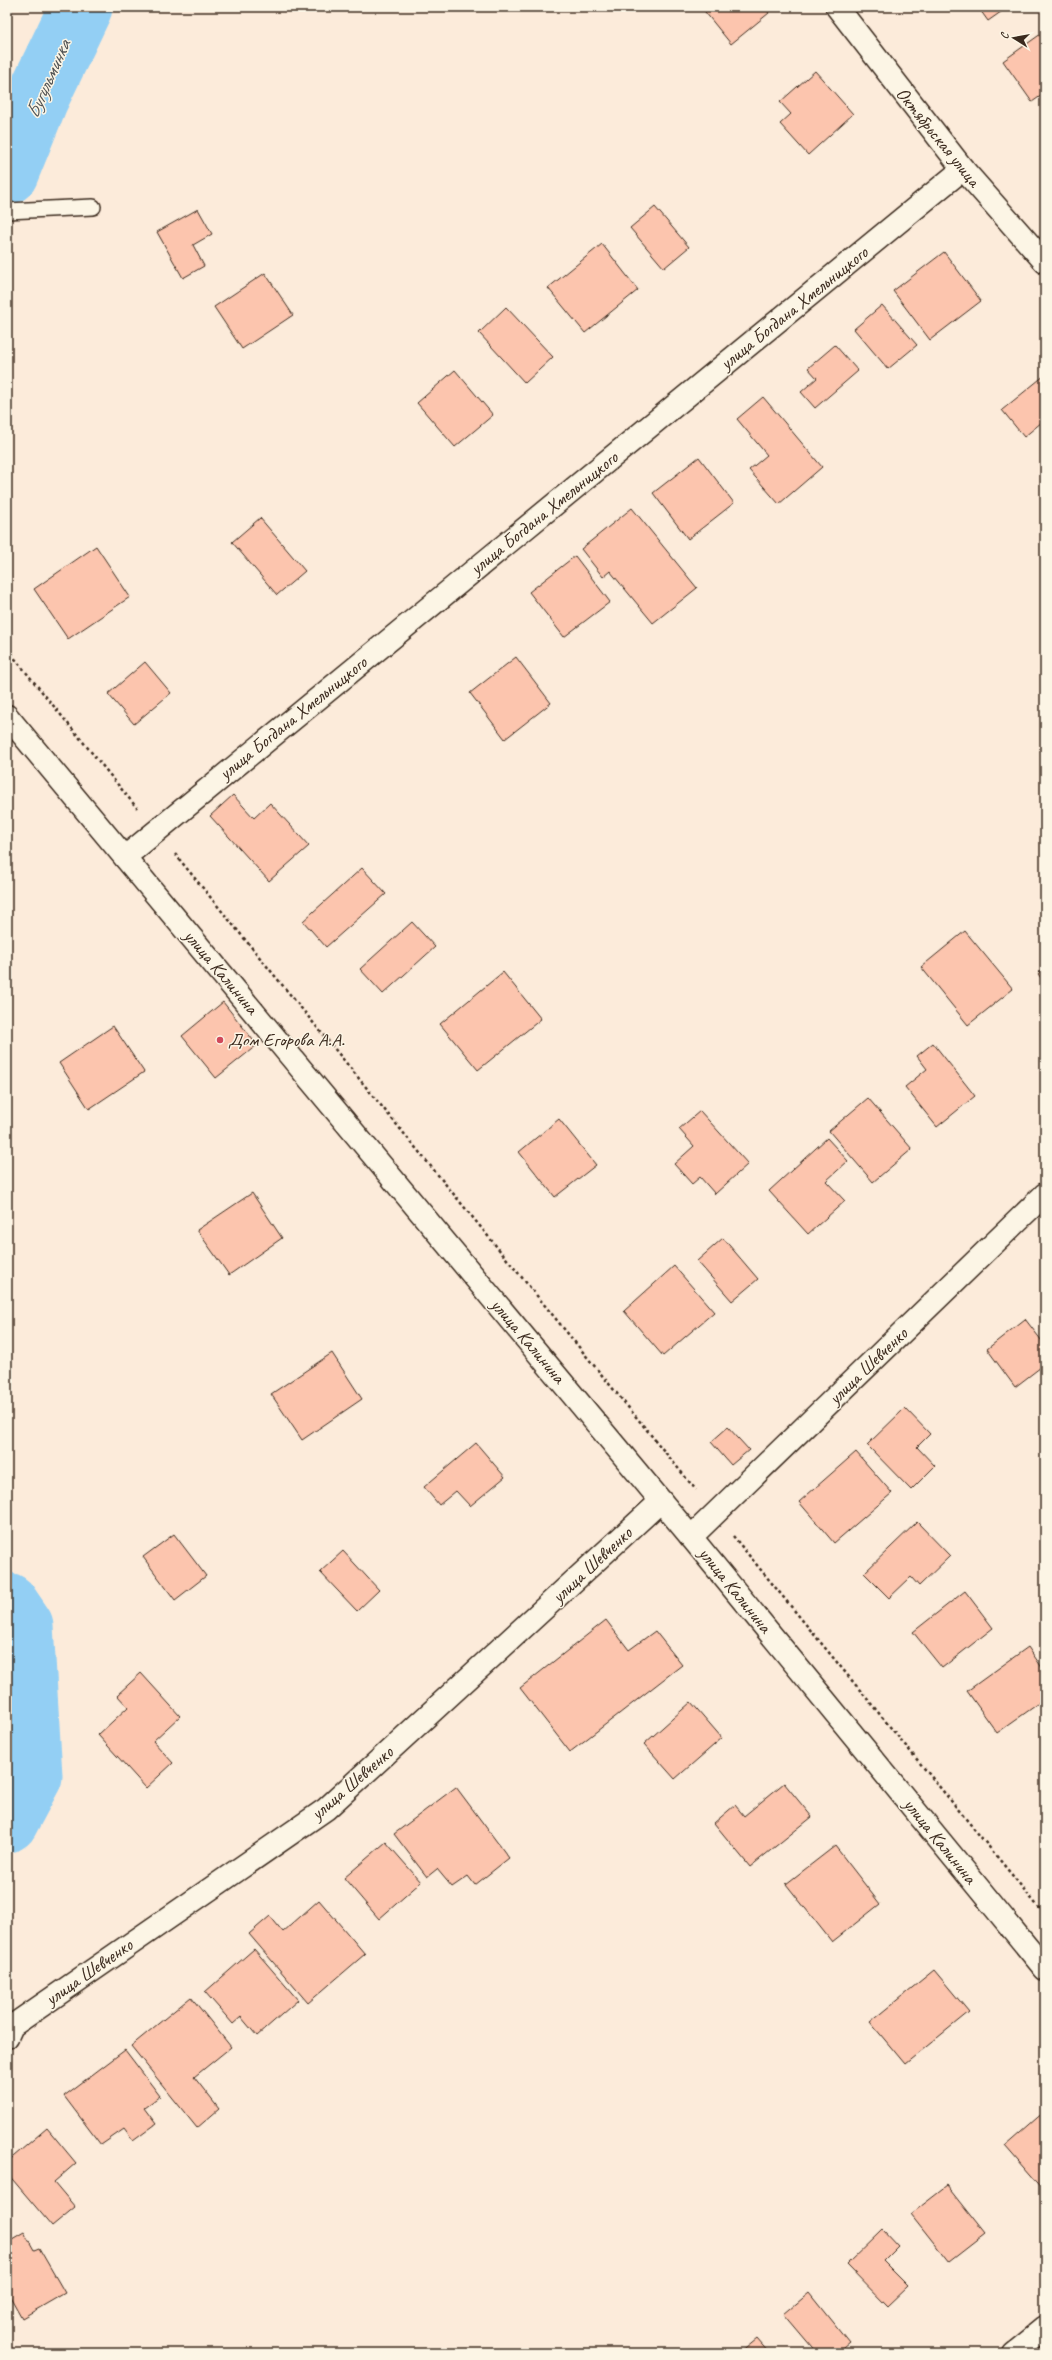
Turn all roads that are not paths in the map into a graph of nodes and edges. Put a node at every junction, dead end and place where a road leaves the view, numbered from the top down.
1 (837, 7) edge
2 (963, 169) junction
3 (93, 207) dead end
4 (7, 211) edge
5 (1045, 262) edge
6 (7, 716) edge
7 (125, 857) junction
8 (1045, 1194) edge
9 (661, 1501) junction
10 (691, 1537) junction
11 (1045, 1969) edge
12 (9, 2031) edge
13 (1045, 2327) edge
14 (1013, 2353) edge

1 - 2 street, Октябрьская улица
2 - 5 street, Октябрьская улица
2 - 7 street, улица Богдана Хмельницкого
3 - 4 lane
6 - 7 street, улица Калинина
7 - 9 street, улица Калинина
8 - 10 street, улица Шевченко
9 - 10 street, улица Калинина
9 - 12 street, улица Шевченко
10 - 11 street, улица Калинина
13 - 14 street

